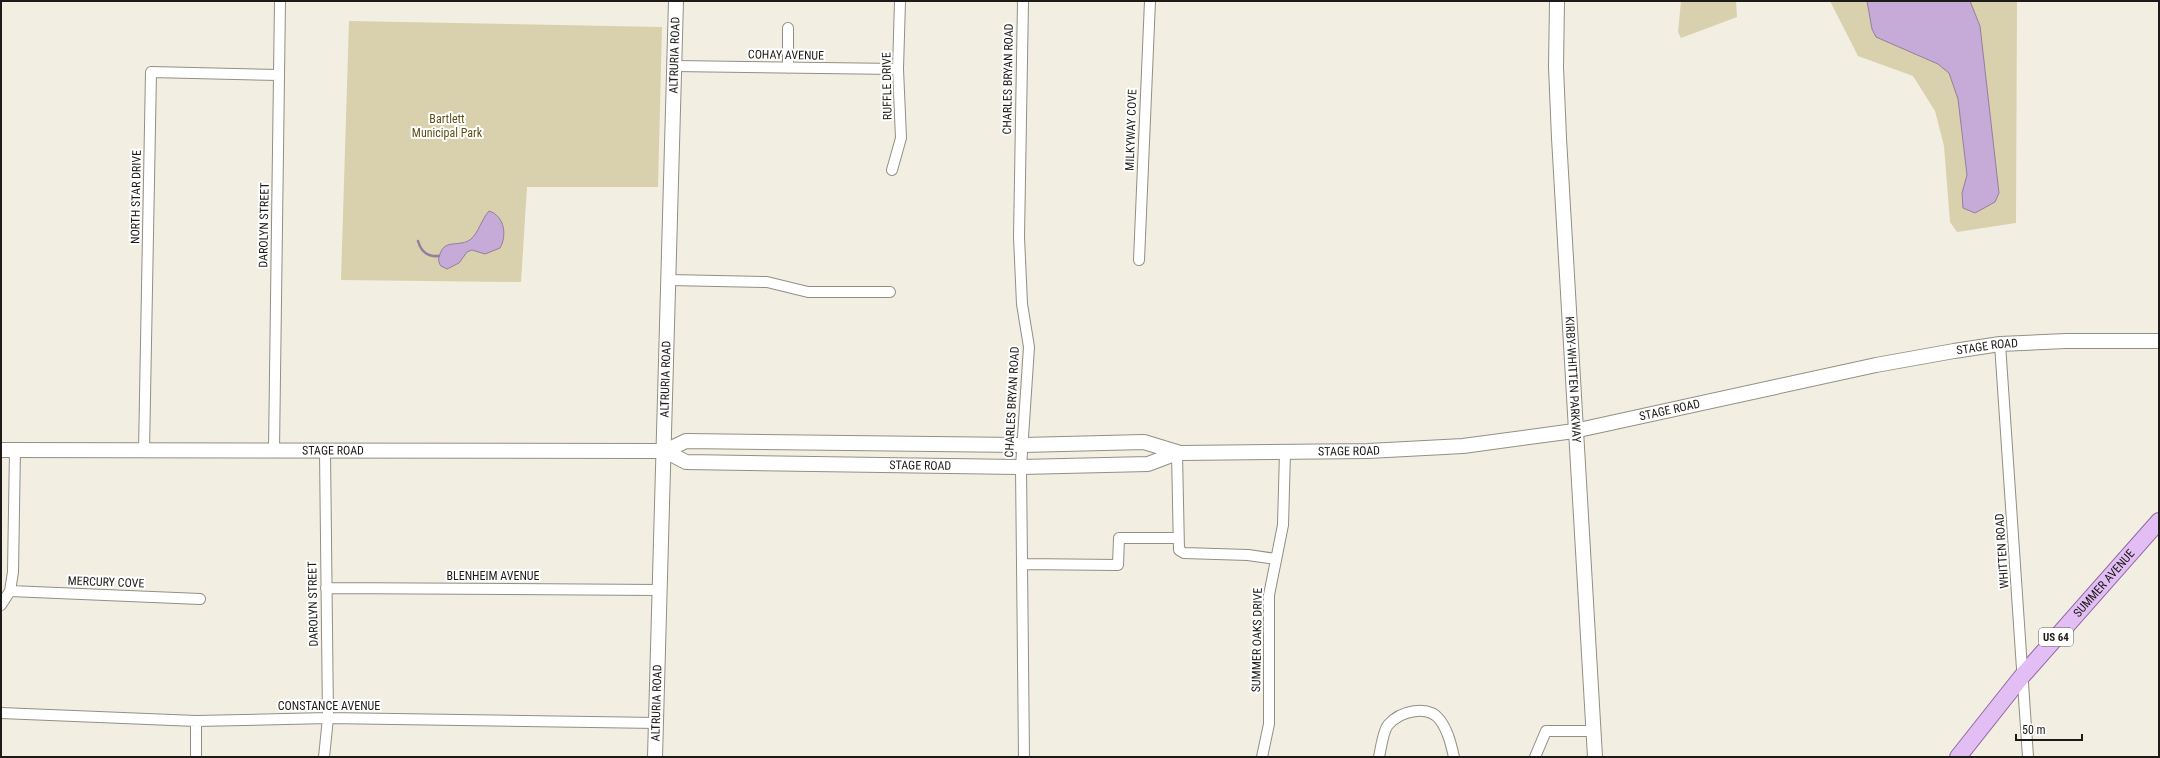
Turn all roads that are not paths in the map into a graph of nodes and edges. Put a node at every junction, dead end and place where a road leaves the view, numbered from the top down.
1 (280, 1) edge
2 (676, 1) edge
3 (900, 1) edge
4 (1023, 1) edge
5 (1150, 1) edge
6 (1557, 1) edge
7 (788, 28) dead end
8 (674, 66) junction
9 (788, 68) junction
10 (898, 69) junction
11 (279, 76) junction
12 (892, 170) dead end
13 (1139, 260) dead end
14 (669, 280) junction
15 (890, 292) dead end
16 (2159, 341) edge
17 (2000, 344) junction
18 (1574, 431) junction
19 (852, 442) junction
20 (1023, 445) junction
21 (15, 449) junction
22 (1, 450) edge
23 (274, 450) junction
24 (326, 450) junction
25 (144, 451) junction
26 (665, 451) junction
27 (1285, 452) junction
28 (1177, 453) junction
29 (852, 464) junction
30 (1021, 467) junction
31 (2159, 521) edge
32 (1178, 538) junction
33 (1276, 559) junction
34 (1022, 564) junction
35 (326, 588) junction
36 (660, 590) junction
37 (10, 591) junction
38 (200, 599) dead end
39 (1, 605) edge
40 (2023, 675) junction
41 (1, 713) edge
42 (328, 718) junction
43 (196, 721) junction
44 (657, 723) junction
45 (1594, 731) junction
46 (196, 757) edge
47 (324, 757) edge
48 (655, 757) edge
49 (1024, 757) edge
50 (1262, 757) edge
51 (1379, 757) edge
52 (1454, 757) edge
53 (1535, 757) edge
54 (1595, 757) edge
55 (1958, 757) edge
56 (2028, 757) edge

1 - 11 street, DAROLYN STREET
2 - 8 main road, ALTRURIA ROAD
3 - 10 street, RUFFLE DRIVE
4 - 20 street, CHARLES BRYAN ROAD
5 - 13 street, MILKYWAY COVE
6 - 18 main road, KIRBY-WHITTEN PARKWAY
7 - 9 street
8 - 9 street, COHAY AVENUE
8 - 14 main road, ALTRURIA ROAD
9 - 10 street, COHAY AVENUE
10 - 12 street, RUFFLE DRIVE
11 - 23 street, DAROLYN STREET
11 - 25 street, NORTH STAR DRIVE
14 - 15 street
14 - 26 main road, ALTRURIA ROAD
16 - 17 main road, STAGE ROAD
17 - 18 main road, STAGE ROAD
17 - 40 street, WHITTEN ROAD
18 - 27 main road, STAGE ROAD
18 - 45 main road, KIRBY-WHITTEN PARKWAY
19 - 20 main road, STAGE ROAD
19 - 26 main road, STAGE ROAD
19 - 29 main road
20 - 28 main road, STAGE ROAD
20 - 30 street, CHARLES BRYAN ROAD
21 - 22 main road, STAGE ROAD
21 - 25 main road, STAGE ROAD
21 - 37 street
23 - 24 main road, STAGE ROAD
23 - 25 main road, STAGE ROAD
24 - 26 main road, STAGE ROAD
24 - 35 street, DAROLYN STREET
26 - 29 main road, STAGE ROAD
26 - 36 main road, ALTRURIA ROAD
27 - 28 main road, STAGE ROAD
27 - 33 street, SUMMER OAKS DRIVE
28 - 30 main road, STAGE ROAD
28 - 32 street
29 - 30 main road, STAGE ROAD
30 - 34 street, CHARLES BRYAN ROAD
31 - 40 main road, SUMMER AVENUE / US 64
32 - 33 street
32 - 34 street
33 - 50 street, SUMMER OAKS DRIVE
34 - 49 street, CHARLES BRYAN ROAD
35 - 36 street, BLENHEIM AVENUE
35 - 42 street, DAROLYN STREET
36 - 44 main road, ALTRURIA ROAD
37 - 38 street, MERCURY COVE
37 - 39 street
40 - 55 main road, SUMMER AVENUE / US 64
40 - 56 street, WHITTEN ROAD
41 - 43 street, CONSTANCE AVENUE
42 - 43 street, CONSTANCE AVENUE
42 - 44 street, CONSTANCE AVENUE
42 - 47 street, DAROLYN STREET
43 - 46 street
44 - 48 main road, ALTRURIA ROAD
45 - 53 street
45 - 54 main road, KIRBY-WHITTEN PARKWAY
51 - 52 street

